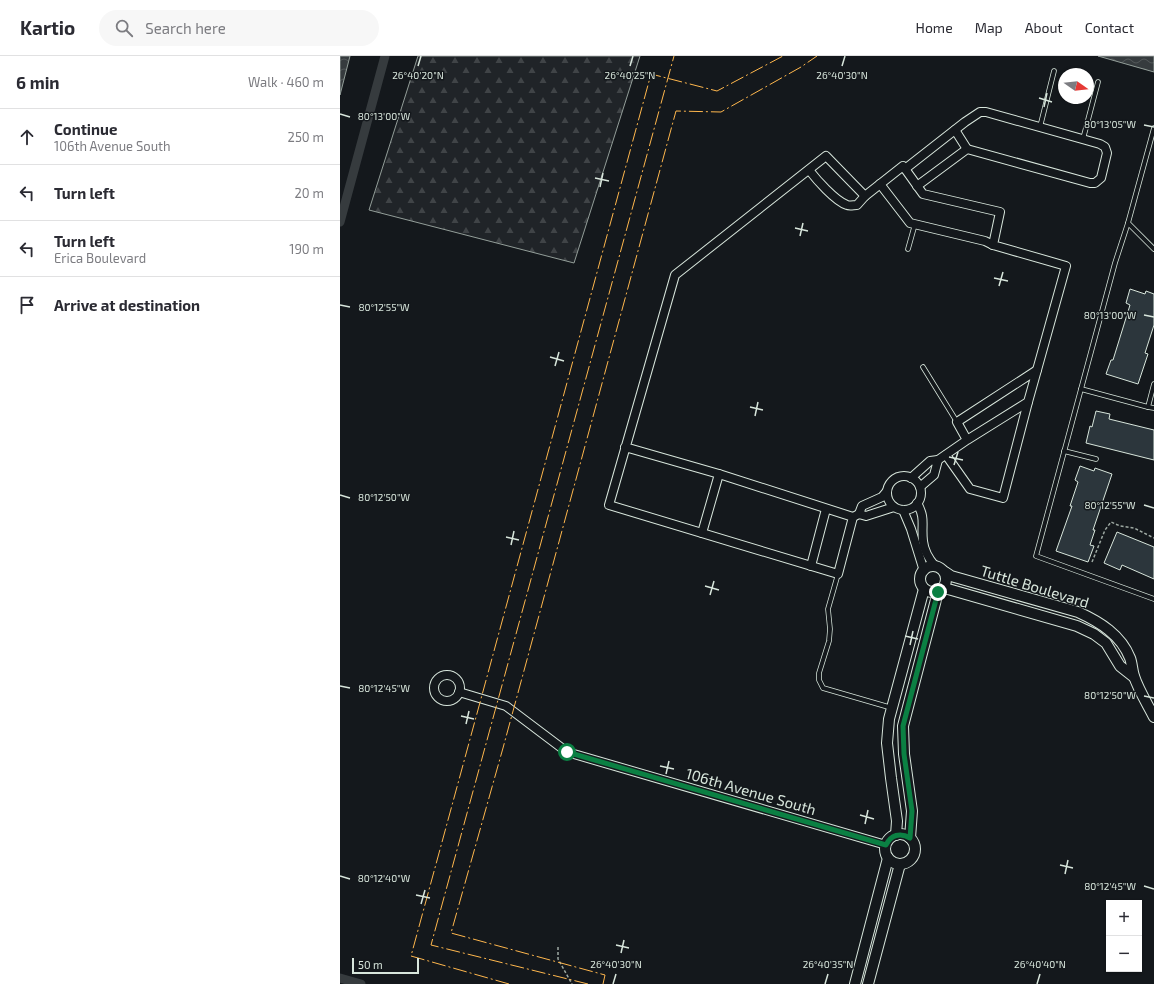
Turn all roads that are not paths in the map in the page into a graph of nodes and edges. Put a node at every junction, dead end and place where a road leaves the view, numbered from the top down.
1 (1054, 71) dead end
2 (1098, 82) dead end
3 (1040, 127) junction
4 (1154, 128) edge
5 (955, 130) junction
6 (1083, 140) junction
7 (967, 149) junction
8 (905, 169) junction
9 (809, 170) junction
10 (880, 184) junction
11 (917, 186) junction
12 (865, 196) junction
13 (1128, 223) junction
14 (915, 224) junction
15 (993, 245) junction
16 (1154, 249) edge
17 (908, 250) dead end
18 (923, 367) dead end
19 (1037, 370) junction
20 (1154, 384) edge
21 (1081, 389) junction
22 (1028, 402) junction
23 (1148, 407) junction
24 (1154, 408) edge
25 (957, 422) junction
26 (967, 440) junction
27 (625, 447) junction
28 (1064, 451) junction
29 (946, 455) junction
30 (1096, 459) dead end
31 (938, 460) junction
32 (719, 474) junction
33 (911, 478) junction
34 (920, 487) junction
35 (887, 491) junction
36 (917, 503) junction
37 (894, 507) junction
38 (826, 509) junction
39 (903, 510) junction
40 (856, 516) junction
41 (702, 533) junction
42 (810, 566) junction
43 (935, 566) junction
44 (924, 571) junction
45 (945, 572) junction
46 (838, 574) junction
47 (924, 589) junction
48 (940, 590) junction
49 (1154, 599) edge
50 (1134, 677) junction
51 (459, 692) dead end
52 (892, 708) junction
53 (1154, 717) edge
54 (896, 835) junction
55 (910, 838) junction
56 (886, 845) junction
57 (888, 858) junction
58 (900, 864) junction
59 (855, 984) edge
60 (868, 984) edge

1 - 3 lane
2 - 6 lane
3 - 5 street
3 - 6 street
4 - 13 lane
5 - 7 street
5 - 8 street
6 - 7 street
7 - 11 street
8 - 10 street
8 - 11 street
9 - 12 street
9 - 12 street
9 - 27 street
10 - 12 street
10 - 14 street
11 - 15 street
13 - 16 lane
13 - 21 lane
14 - 15 street
14 - 17 lane
15 - 19 street
18 - 25 lane
19 - 22 street
19 - 25 street
20 - 23 lane
21 - 23 lane
21 - 28 lane
22 - 26 street
22 - 29 street
23 - 24 lane
25 - 26 street
26 - 29 street
27 - 32 street
27 - 41 street
28 - 30 lane
28 - 49 lane
29 - 31 street
31 - 33 street
31 - 34 street
32 - 38 street
32 - 41 street
33 - 34 street
33 - 35 street
34 - 36 street
35 - 37 street
35 - 40 street
36 - 39 street
36 - 43 street
37 - 39 street
37 - 40 street
38 - 40 street
38 - 42 street
39 - 44 street
40 - 46 street
41 - 42 street
42 - 46 street
43 - 44 street
43 - 45 street
44 - 47 street
45 - 48 street
45 - 50 street, Tuttle Boulevard
46 - 52 lane
47 - 48 street
47 - 52 street
48 - 50 street, Tuttle Boulevard
48 - 55 street
50 - 53 street, Tuttle Boulevard
51 - 56 street, 106th Avenue South
52 - 54 street
54 - 55 street
54 - 56 street
55 - 58 street
56 - 57 street
57 - 58 street
57 - 59 street
58 - 60 street

